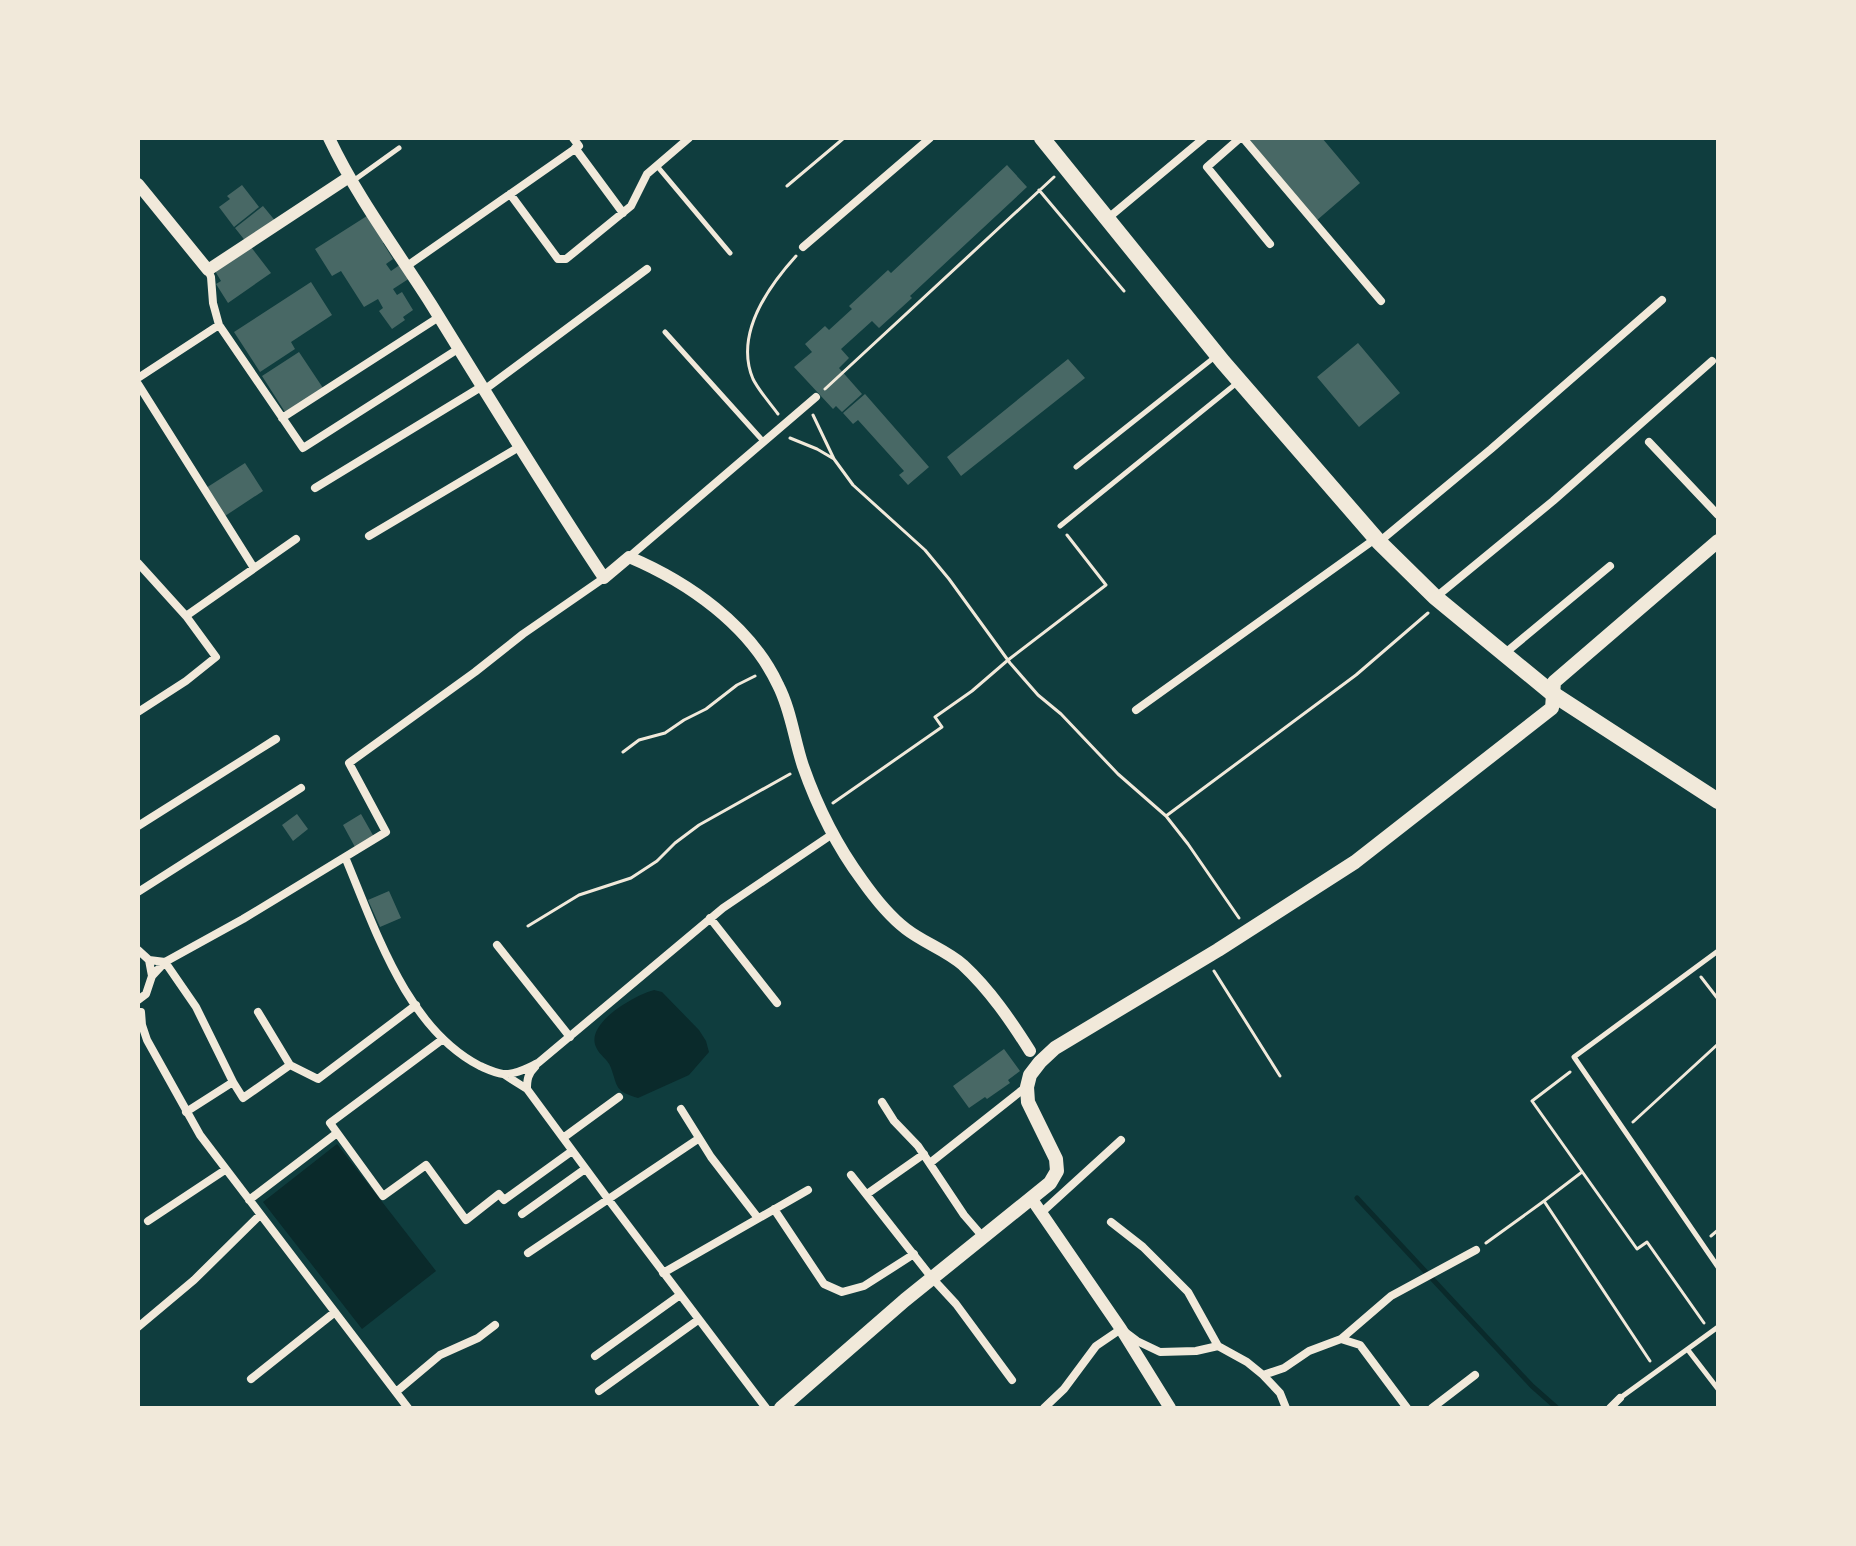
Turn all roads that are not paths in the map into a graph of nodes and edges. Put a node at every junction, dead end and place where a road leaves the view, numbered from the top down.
1 (329, 138) edge
2 (573, 138) edge
3 (689, 138) edge
4 (930, 138) edge
5 (1042, 138) edge
6 (1242, 138) edge
7 (1202, 139) edge
8 (399, 148) dead end
9 (575, 148) junction
10 (656, 166) junction
11 (350, 180) junction
12 (138, 184) edge
13 (510, 194) junction
14 (623, 213) junction
15 (1106, 219) junction
16 (1270, 244) dead end
17 (803, 247) road end
18 (730, 253) dead end
19 (407, 266) junction
20 (647, 269) dead end
21 (208, 270) junction
22 (1662, 300) dead end
23 (1381, 301) dead end
24 (439, 317) junction
25 (219, 325) junction
26 (665, 332) dead end
27 (458, 349) junction
28 (1217, 355) junction
29 (1712, 361) dead end
30 (138, 381) edge
31 (1239, 382) junction
32 (482, 388) junction
33 (816, 397) road end
34 (282, 418) junction
35 (767, 440) junction
36 (1649, 442) dead end
37 (519, 447) junction
38 (1076, 467) dead end
39 (315, 488) dead end
40 (1718, 515) edge
41 (1060, 526) road end
42 (369, 536) dead end
43 (296, 539) dead end
44 (1377, 541) junction
45 (1718, 541) edge
46 (629, 557) junction
47 (138, 563) edge
48 (1610, 566) dead end
49 (254, 568) junction
50 (604, 578) junction
51 (1438, 600) junction
52 (186, 616) junction
53 (1504, 655) junction
54 (1553, 694) junction
55 (1136, 710) dead end
56 (138, 712) edge
57 (276, 739) dead end
58 (301, 788) dead end
59 (1718, 801) edge
60 (138, 826) edge
61 (834, 833) junction
62 (345, 857) junction
63 (138, 892) edge
64 (710, 918) junction
65 (497, 945) dead end
66 (138, 950) edge
67 (1718, 951) edge
68 (149, 960) junction
69 (165, 962) junction
70 (152, 976) junction
71 (146, 994) junction
72 (138, 1000) edge
73 (777, 1003) dead end
74 (416, 1005) junction
75 (140, 1010) edge
76 (258, 1012) dead end
77 (570, 1037) junction
78 (443, 1039) junction
79 (1055, 1048) junction
80 (1030, 1051) junction
81 (538, 1063) junction
82 (290, 1065) junction
83 (504, 1075) junction
84 (1028, 1081) junction
85 (233, 1082) junction
86 (527, 1089) junction
87 (619, 1097) dead end
88 (882, 1102) dead end
89 (681, 1109) dead end
90 (186, 1112) junction
91 (337, 1133) junction
92 (563, 1138) junction
93 (698, 1139) junction
94 (1121, 1140) dead end
95 (572, 1151) junction
96 (924, 1154) junction
97 (930, 1163) junction
98 (585, 1169) junction
99 (225, 1170) junction
100 (851, 1175) dead end
101 (808, 1190) dead end
102 (867, 1194) junction
103 (1031, 1198) junction
104 (608, 1199) junction
105 (249, 1200) junction
106 (774, 1209) junction
107 (1041, 1213) junction
108 (522, 1214) dead end
109 (260, 1215) junction
110 (758, 1218) junction
111 (148, 1221) dead end
112 (1111, 1222) dead end
113 (983, 1237) junction
114 (1476, 1250) road end
115 (528, 1253) dead end
116 (914, 1254) junction
117 (1718, 1267) edge
118 (663, 1273) junction
119 (932, 1278) junction
120 (680, 1295) junction
121 (335, 1312) junction
122 (698, 1320) junction
123 (495, 1325) dead end
124 (138, 1327) edge
125 (1718, 1327) edge
126 (1121, 1329) junction
127 (1341, 1339) junction
128 (1218, 1346) junction
129 (1688, 1350) junction
130 (595, 1356) dead end
131 (1263, 1375) junction
132 (1475, 1375) dead end
133 (251, 1379) dead end
134 (1012, 1380) dead end
135 (1718, 1389) edge
136 (599, 1391) dead end
137 (396, 1392) junction
138 (1620, 1398) joint
139 (408, 1408) edge
140 (766, 1408) edge
141 (781, 1408) edge
142 (1044, 1408) edge
143 (1170, 1408) edge
144 (1286, 1408) edge
145 (1407, 1408) edge
146 (1432, 1408) edge
147 (1610, 1408) edge

1 - 11 street
2 - 9 street
3 - 10 street
4 - 17 street
5 - 15 main road
6 - 16 street
6 - 23 street
7 - 15 street
8 - 11 lane
9 - 13 street
9 - 14 street
10 - 14 street
10 - 18 lane
11 - 19 street
11 - 21 street
12 - 21 street
13 - 14 street
13 - 19 street
15 - 28 main road
19 - 24 street
20 - 32 street
21 - 25 street
22 - 44 street
24 - 27 street
24 - 34 street
25 - 30 street
25 - 34 street
26 - 35 lane
27 - 32 street
27 - 34 street
28 - 31 main road
28 - 38 lane
29 - 51 street
30 - 49 street
31 - 41 lane
31 - 44 main road
32 - 37 street
32 - 39 street
33 - 35 street
35 - 46 street
36 - 40 street
37 - 42 street
37 - 50 street
43 - 49 street
44 - 51 main road
44 - 55 street
45 - 54 main road
46 - 50 street
46 - 61 street
47 - 52 street
48 - 53 street
49 - 52 street
50 - 62 street
51 - 53 main road
52 - 56 street
53 - 54 main road
54 - 59 main road
54 - 79 main road
57 - 60 street
58 - 63 street
61 - 64 street
61 - 80 street
62 - 69 street
62 - 74 street
64 - 73 street
64 - 77 street
65 - 77 street
66 - 68 street
67 - 117 lane
68 - 69 street
68 - 70 street
69 - 70 street
69 - 85 street
70 - 71 street
71 - 72 street
71 - 75 street
74 - 78 street
74 - 82 street
75 - 90 street
76 - 82 street
77 - 81 street
78 - 83 street
78 - 91 street
79 - 80 street
79 - 84 main road
80 - 84 street
81 - 83 street
81 - 86 street
82 - 85 street
83 - 86 street
84 - 97 street
84 - 103 main road
85 - 90 street
86 - 92 street
87 - 92 street
88 - 96 street
89 - 93 street
90 - 99 street
91 - 95 street
91 - 105 street
92 - 95 street
93 - 104 street
93 - 110 street
94 - 107 street
95 - 98 street
96 - 97 street
96 - 102 street
97 - 113 street
98 - 104 street
98 - 108 street
99 - 105 street
99 - 111 street
100 - 102 street
101 - 106 street
102 - 116 street
103 - 107 street
103 - 113 main road
104 - 115 street
104 - 118 street
105 - 109 street
106 - 110 street
106 - 116 street
107 - 126 street
109 - 121 street
109 - 124 street
110 - 118 street
112 - 128 street
113 - 119 main road
114 - 127 street
116 - 119 street
118 - 120 street
119 - 134 street
119 - 141 main road
120 - 122 street
120 - 130 street
121 - 133 street
121 - 137 street
122 - 136 street
122 - 140 street
123 - 137 street
125 - 129 lane
126 - 128 street
126 - 142 street
126 - 143 street
127 - 131 street
127 - 145 street
128 - 131 street
129 - 135 lane
129 - 138 lane
131 - 144 street
132 - 146 street
137 - 139 street
138 - 147 street

